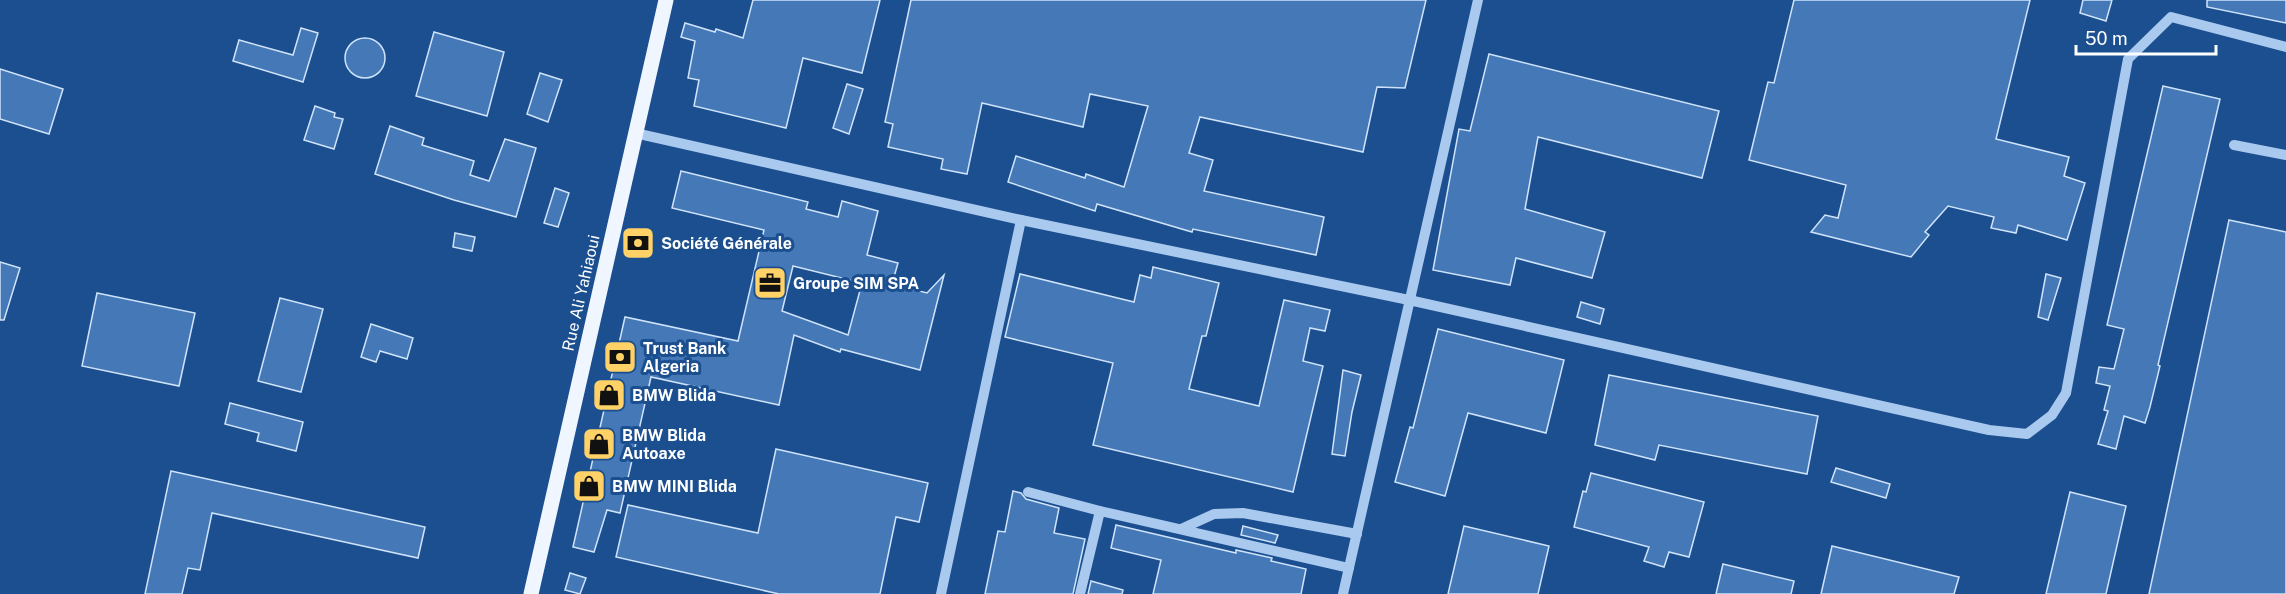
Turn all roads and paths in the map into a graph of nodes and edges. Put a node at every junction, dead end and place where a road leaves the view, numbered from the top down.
1 (666, 0) edge
2 (1478, 0) edge
3 (2286, 47) edge
4 (635, 133) junction
5 (2234, 145) dead end
6 (2286, 155) edge
7 (1021, 220) junction
8 (1409, 300) junction
9 (1028, 492) dead end
10 (1100, 511) junction
11 (1180, 530) junction
12 (1356, 534) junction
13 (1349, 568) junction
14 (531, 594) edge
15 (941, 594) edge
16 (1080, 594) edge
17 (1343, 594) edge

1 - 4 main road, Rue Ali Yahiaoui
2 - 8 street
3 - 8 street
4 - 7 street
4 - 14 main road, Rue Ali Yahiaoui
5 - 6 street
7 - 8 street
7 - 15 street
8 - 12 street
9 - 10 street
10 - 11 street
10 - 16 street
11 - 12 street
11 - 13 street
12 - 13 street
13 - 17 street

